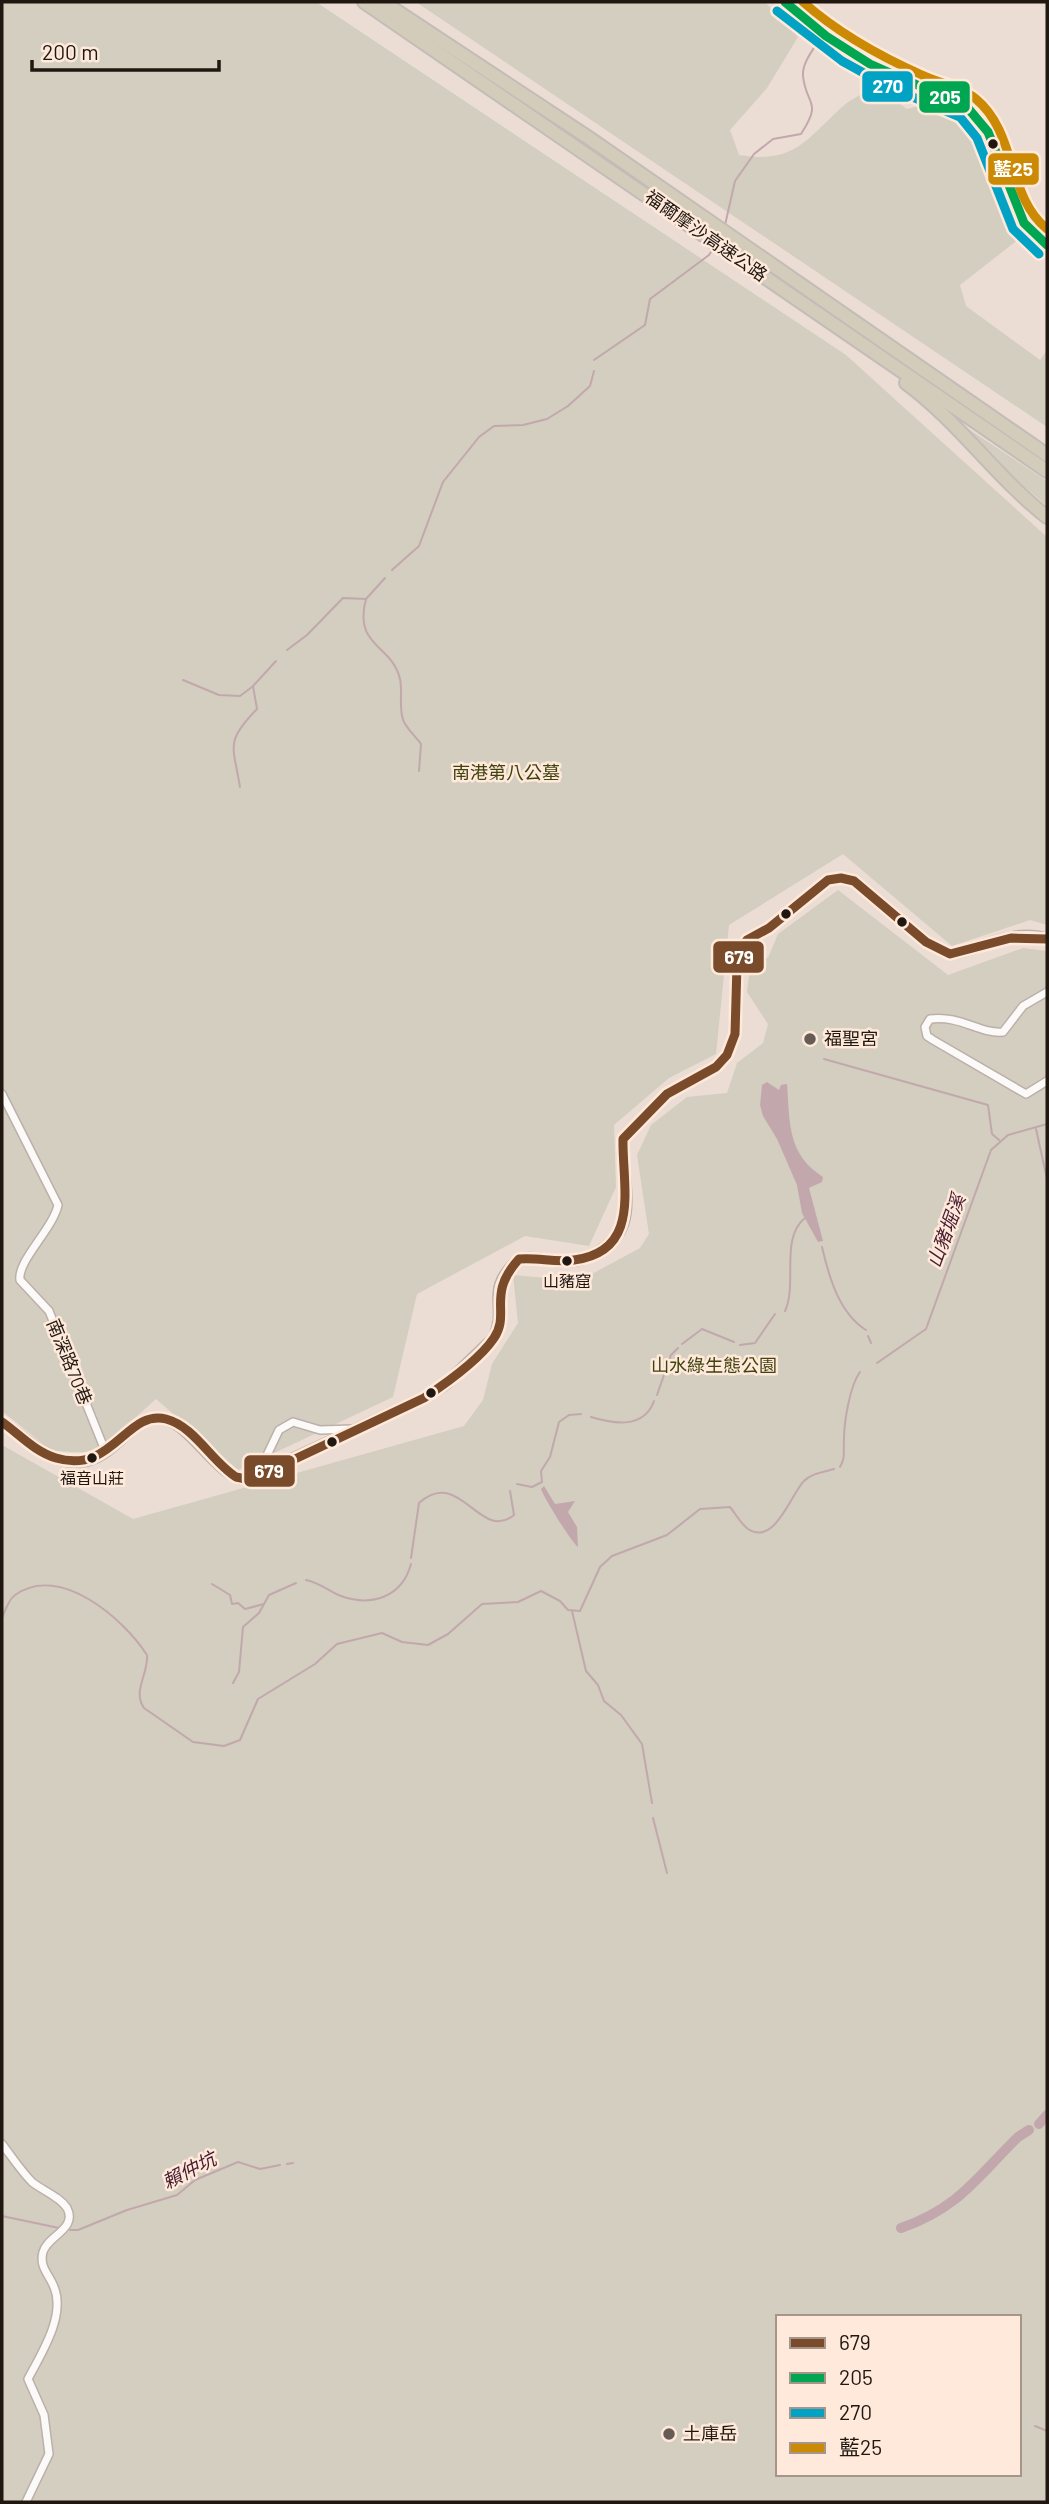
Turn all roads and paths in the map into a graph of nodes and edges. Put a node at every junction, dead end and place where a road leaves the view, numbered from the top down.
1 (364, 2) edge
2 (383, 2) edge
3 (785, 2) edge
4 (810, 2) edge
5 (800, 15) junction
6 (630, 175) junction
7 (1047, 245) edge
8 (806, 305) junction
9 (979, 408) junction
10 (1047, 445) edge
11 (1047, 454) edge
12 (1047, 471) edge
13 (1047, 517) edge
14 (1047, 939) edge
15 (1047, 992) edge
16 (1047, 1081) edge
17 (2, 1094) edge
18 (2, 1422) edge
19 (358, 1429) junction
20 (106, 1453) junction
21 (257, 1476) junction
22 (2, 2144) edge
23 (26, 2502) edge

1 - 6 highway, 福爾摩沙高速公路
2 - 6 highway, 福爾摩沙高速公路
3 - 5 street
4 - 5 street
5 - 7 street
6 - 8 highway, 福爾摩沙高速公路
6 - 9 highway, 福爾摩沙高速公路
8 - 12 highway, 福爾摩沙高速公路
8 - 13 highway
9 - 10 highway
9 - 11 highway, 福爾摩沙高速公路
14 - 19 main road
15 - 16 street
17 - 20 street, 南深路70巷
18 - 20 main road
19 - 21 main road
19 - 21 street
20 - 21 main road
22 - 23 street

